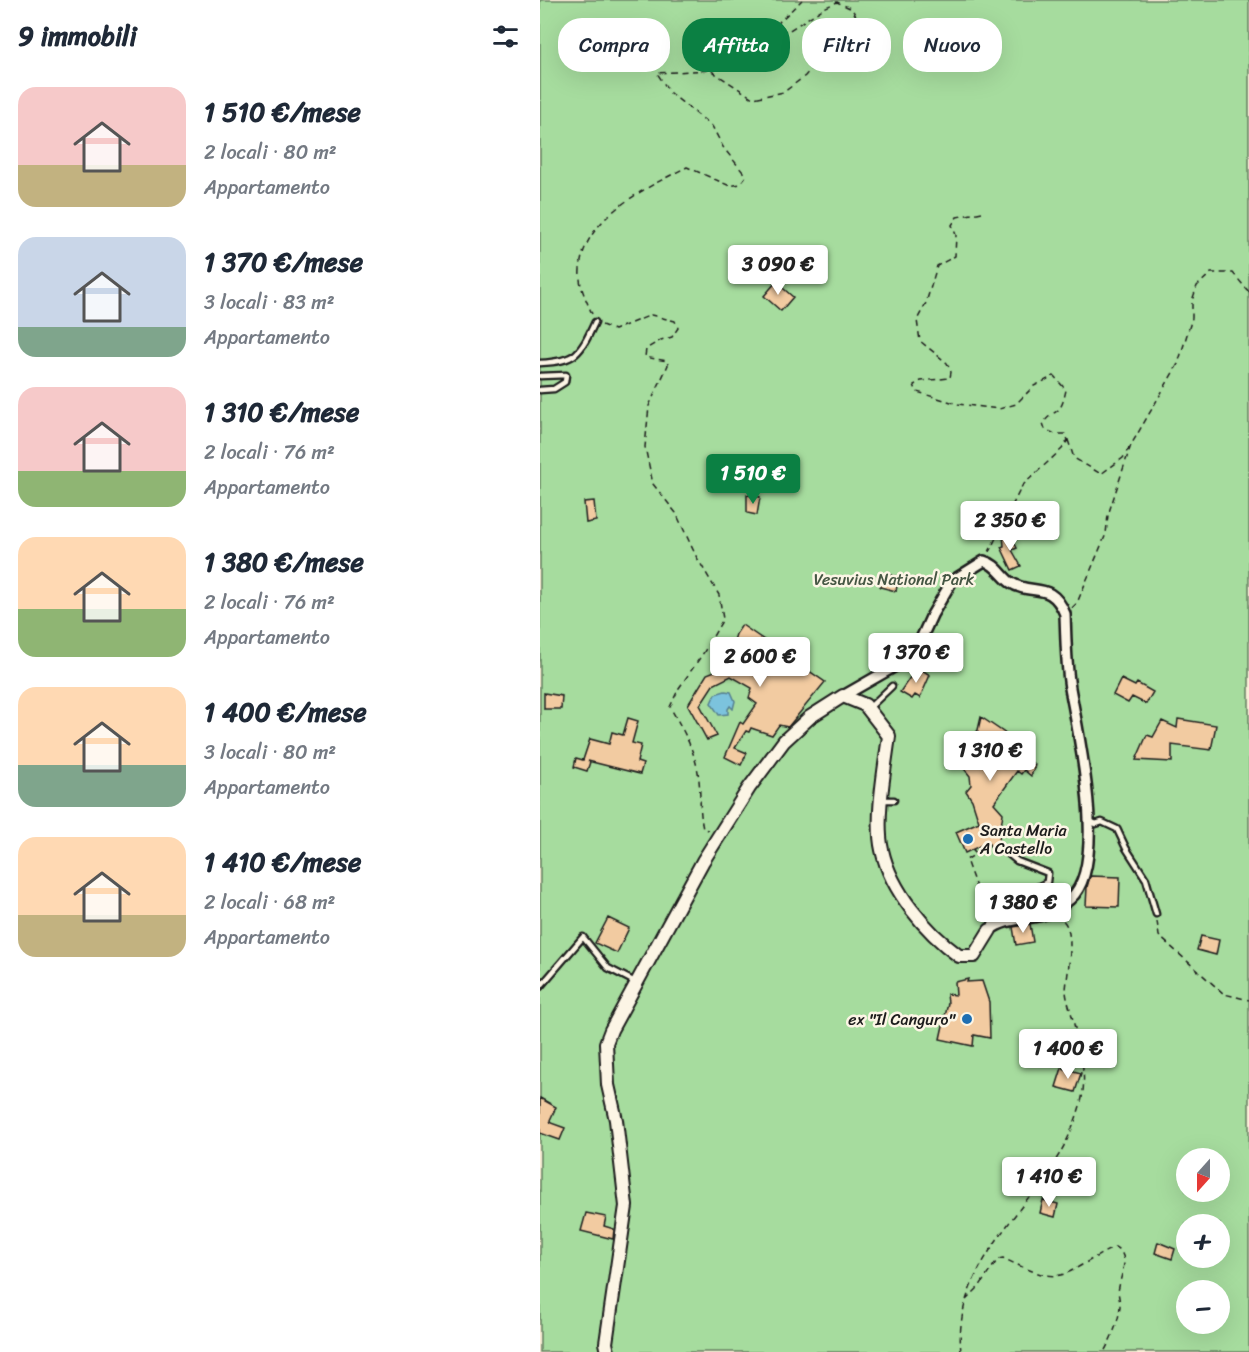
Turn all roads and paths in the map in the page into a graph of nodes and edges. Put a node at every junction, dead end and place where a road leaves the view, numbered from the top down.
1 (802, 0) edge
2 (982, 212) dead end
3 (1249, 292) edge
4 (595, 322) junction
5 (540, 363) edge
6 (540, 376) edge
7 (540, 390) edge
8 (1068, 440) junction
9 (1131, 445) junction
10 (984, 561) junction
11 (1065, 614) junction
12 (892, 686) dead end
13 (843, 696) junction
14 (868, 709) junction
15 (1088, 820) junction
16 (724, 828) junction
17 (973, 849) dead end
18 (1006, 852) dead end
19 (1050, 913) junction
20 (1156, 914) joint
21 (987, 916) dead end
22 (990, 930) junction
23 (635, 982) junction
24 (540, 987) edge
25 (1249, 1000) edge
26 (965, 1301) junction
27 (608, 1352) edge
28 (961, 1352) edge
29 (1104, 1352) edge

1 - 4 path
2 - 8 path
3 - 9 path
4 - 5 lane
4 - 16 path
6 - 7 lane
8 - 9 path
8 - 10 path
9 - 11 path
10 - 11 street
10 - 13 street
11 - 15 street
12 - 14 lane
13 - 14 street
13 - 16 street
14 - 22 street
15 - 19 street
15 - 20 lane
16 - 23 street
17 - 21 path
18 - 22 lane
19 - 22 street
19 - 26 path
20 - 25 path
23 - 24 lane
23 - 27 street
26 - 28 path
26 - 29 path

